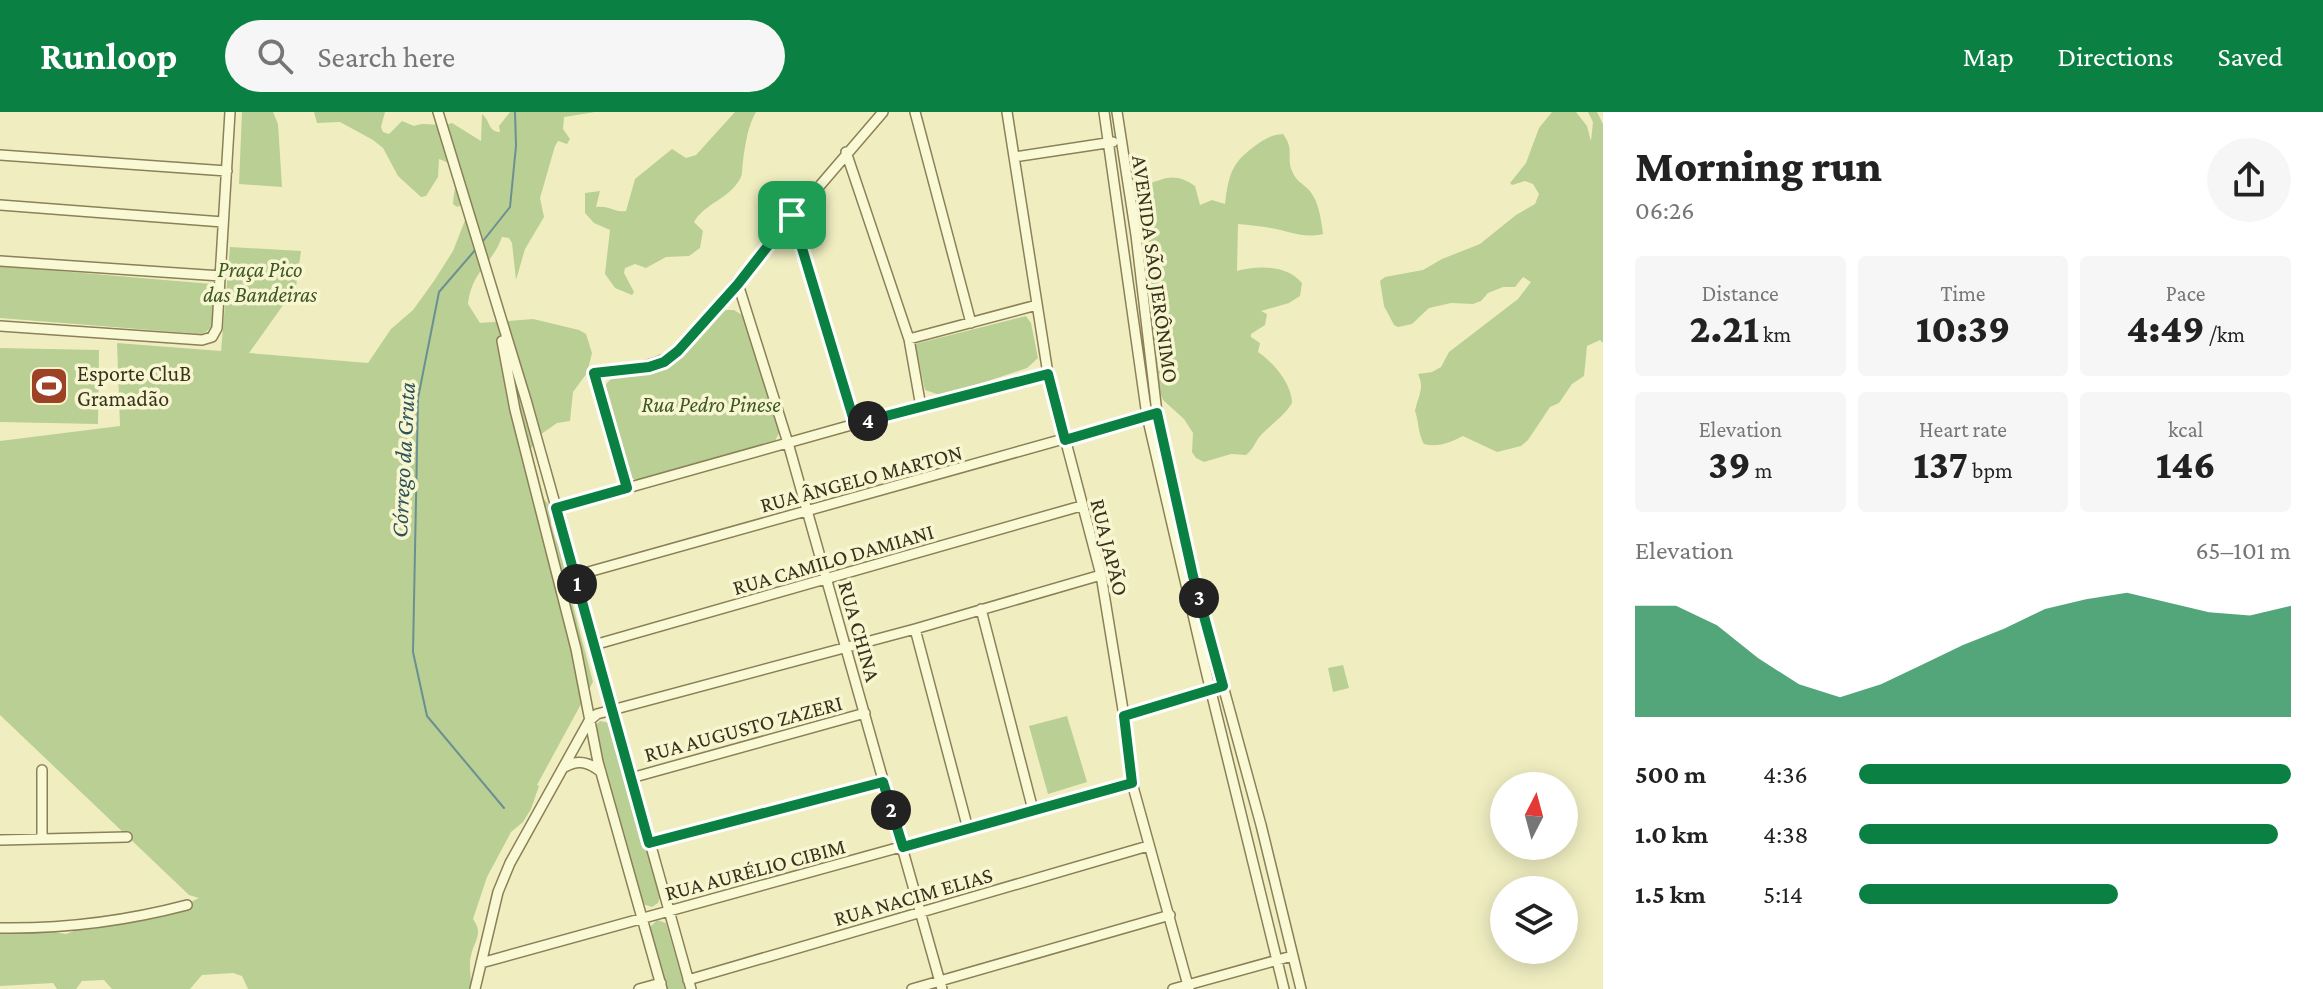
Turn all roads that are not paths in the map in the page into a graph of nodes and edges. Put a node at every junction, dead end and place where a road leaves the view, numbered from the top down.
1 (220, 112) edge
2 (230, 112) edge
3 (438, 112) edge
4 (883, 112) edge
5 (915, 112) edge
6 (1007, 112) edge
7 (1104, 112) edge
8 (1117, 112) edge
9 (1121, 140) junction
10 (1108, 143) junction
11 (846, 152) junction
12 (0, 155) edge
13 (1014, 157) junction
14 (227, 171) junction
15 (0, 205) edge
16 (792, 215) junction
17 (223, 222) junction
18 (1138, 253) junction
19 (1125, 256) junction
20 (0, 261) edge
21 (221, 276) junction
22 (738, 284) junction
23 (495, 302) junction
24 (1037, 305) junction
25 (971, 323) junction
26 (0, 326) edge
27 (909, 339) junction
28 (1048, 374) junction
29 (921, 407) junction
30 (1152, 414) junction
31 (855, 424) junction
32 (1065, 440) junction
33 (788, 443) junction
34 (627, 488) junction
35 (1081, 506) junction
36 (556, 508) junction
37 (807, 511) junction
38 (1101, 575) junction
39 (574, 576) junction
40 (827, 580) junction
41 (981, 609) junction
42 (915, 629) junction
43 (594, 645) junction
44 (846, 648) junction
45 (1223, 686) junction
46 (1210, 689) junction
47 (612, 709) junction
48 (865, 713) junction
49 (1124, 716) junction
50 (589, 721) junction
51 (562, 769) junction
52 (42, 770) dead end
53 (601, 772) junction
54 (631, 778) junction
55 (883, 782) junction
56 (1132, 783) junction
57 (1033, 810) junction
58 (968, 829) junction
59 (127, 837) dead end
60 (42, 839) junction
61 (0, 840) edge
62 (649, 843) junction
63 (1148, 846) junction
64 (903, 847) junction
65 (187, 905) dead end
66 (667, 911) junction
67 (921, 913) junction
68 (1170, 915) junction
69 (642, 918) junction
70 (0, 928) edge
71 (1292, 956) junction
72 (1277, 960) junction
73 (481, 963) junction
74 (690, 984) edge
75 (940, 985) edge
76 (662, 986) edge
77 (1188, 987) edge
78 (475, 989) edge
79 (639, 989) edge
80 (912, 989) edge
81 (1173, 989) edge
82 (1284, 989) edge
83 (1301, 989) edge

1 - 2 street
2 - 14 street
3 - 23 street
4 - 11 street
5 - 25 street
6 - 13 street, RUA JAPÃO
7 - 10 street, AVENIDA SÃO JERÔNIMO
8 - 9 street, AVENIDA SÃO JERÔNIMO
9 - 10 street
9 - 18 street, AVENIDA SÃO JERÔNIMO
10 - 13 street
10 - 19 street, AVENIDA SÃO JERÔNIMO
11 - 16 street
11 - 27 street
12 - 14 street
13 - 24 street, RUA JAPÃO
14 - 17 street
15 - 17 street
16 - 22 street
16 - 31 street
17 - 21 street
18 - 19 street
18 - 30 street, AVENIDA SÃO JERÔNIMO
19 - 30 street, AVENIDA SÃO JERÔNIMO
20 - 21 street
21 - 26 street
22 - 33 street, RUA CHINA
22 - 34 street
23 - 36 street
23 - 50 street
24 - 25 street
24 - 28 street, RUA JAPÃO
25 - 27 street
27 - 29 street
28 - 29 street
28 - 32 street, RUA JAPÃO
29 - 31 street
30 - 32 street, RUA ÂNGELO MARTON
30 - 45 street, AVENIDA SÃO JERÔNIMO
30 - 46 street, AVENIDA SÃO JERÔNIMO
31 - 33 street
32 - 35 street, RUA JAPÃO
32 - 37 street, RUA ÂNGELO MARTON
33 - 34 street
33 - 37 street, RUA CHINA
34 - 36 street
35 - 38 street, RUA JAPÃO
35 - 40 street, RUA CAMILO DAMIANI
36 - 39 street
37 - 39 street, RUA ÂNGELO MARTON
37 - 40 street, RUA CHINA
38 - 41 street
38 - 49 street, RUA JAPÃO
39 - 43 street
40 - 43 street, RUA CAMILO DAMIANI
40 - 44 street, RUA CHINA
41 - 42 street
41 - 57 street
42 - 44 street
42 - 58 street
43 - 47 street
44 - 47 street
44 - 48 street, RUA CHINA
45 - 46 street
45 - 71 street, AVENIDA SÃO JERÔNIMO
46 - 49 street
46 - 72 street, AVENIDA SÃO JERÔNIMO
47 - 50 street
47 - 54 street
48 - 54 street, RUA AUGUSTO ZAZERI
48 - 55 street, RUA CHINA
49 - 56 street, RUA JAPÃO
50 - 51 street
50 - 53 street
51 - 53 street
51 - 73 street
52 - 60 street
53 - 69 street
54 - 62 street
55 - 62 street
55 - 64 street, RUA CHINA
56 - 57 street, RUA AURÉLIO CIBIM
56 - 63 street, RUA JAPÃO
57 - 58 street, RUA AURÉLIO CIBIM
58 - 64 street, RUA AURÉLIO CIBIM
59 - 60 street
60 - 61 street
62 - 66 street
63 - 67 street, RUA NACIM ELIAS
63 - 68 street, RUA JAPÃO
64 - 66 street, RUA AURÉLIO CIBIM
64 - 67 street, RUA CHINA
65 - 70 street
66 - 69 street, RUA AURÉLIO CIBIM
66 - 74 street
67 - 74 street, RUA NACIM ELIAS
67 - 75 street, RUA CHINA
68 - 75 street
68 - 77 street, RUA JAPÃO
69 - 73 street, RUA AURÉLIO CIBIM
69 - 76 street
71 - 72 street
71 - 83 street, AVENIDA SÃO JERÔNIMO
72 - 77 street
72 - 82 street, AVENIDA SÃO JERÔNIMO
73 - 78 street
75 - 80 street
76 - 79 street
77 - 81 street

